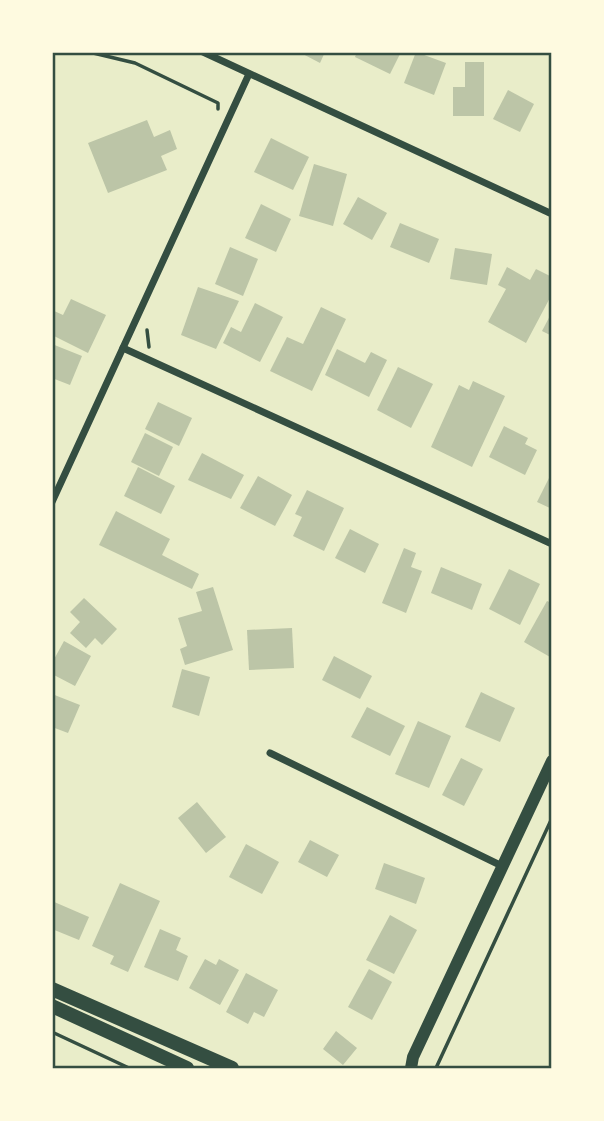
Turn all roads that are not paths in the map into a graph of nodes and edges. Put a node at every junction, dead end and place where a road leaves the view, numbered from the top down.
1 (203, 52) edge
2 (249, 74) junction
3 (551, 214) edge
4 (123, 348) junction
5 (52, 502) edge
6 (551, 544) edge
7 (270, 753) dead end
8 (551, 761) edge
9 (502, 866) junction
10 (52, 989) edge
11 (52, 1006) edge
12 (412, 1063) edge
13 (187, 1069) edge
14 (232, 1069) edge
15 (403, 1069) edge

1 - 2 street
2 - 3 street
2 - 4 street
4 - 5 street
4 - 6 street
7 - 9 street
8 - 9 street
9 - 12 street
10 - 14 main road
11 - 13 main road
12 - 15 street

